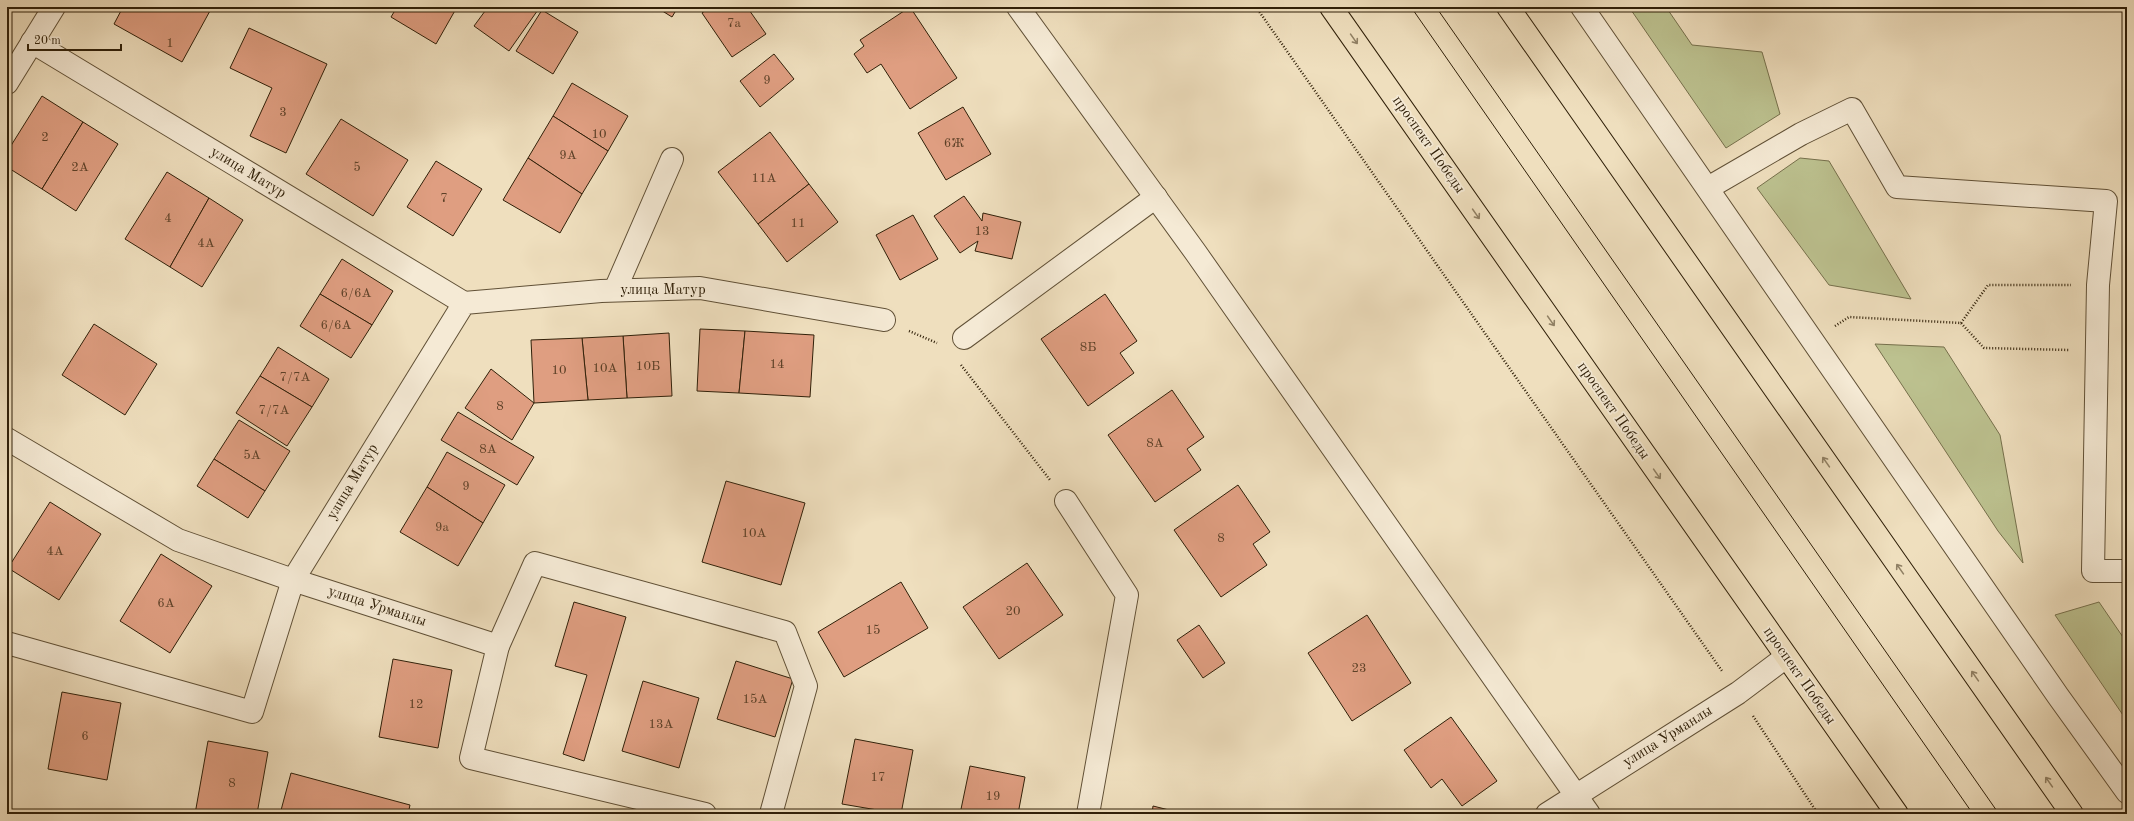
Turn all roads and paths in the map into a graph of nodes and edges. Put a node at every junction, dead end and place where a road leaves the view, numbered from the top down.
1 (54, 7) edge
2 (1018, 7) edge
3 (1256, 7) edge
4 (1332, 7) edge
5 (1508, 7) edge
6 (1582, 7) edge
7 (32, 42) junction
8 (7, 83) edge
9 (672, 159) dead end
10 (1708, 188) junction
11 (1156, 197) junction
12 (2098, 285) junction
13 (615, 290) junction
14 (464, 303) junction
15 (884, 320) joint
16 (1961, 323) junction
17 (1832, 327) dead end
18 (964, 338) dead end
19 (942, 348) dead end
20 (2096, 351) junction
21 (957, 361) dead end
22 (7, 439) edge
23 (1066, 501) joint
24 (2127, 571) edge
25 (293, 580) junction
26 (7, 643) edge
27 (498, 646) junction
28 (1786, 657) junction
29 (1738, 693) junction
30 (2127, 792) edge
31 (1576, 795) junction
32 (705, 814) edge
33 (772, 814) edge
34 (1088, 814) edge
35 (1547, 814) edge
36 (1589, 814) edge
37 (1818, 814) edge
38 (1897, 814) edge
39 (2072, 814) edge

1 - 7 street
2 - 11 street
3 - 29 path
4 -> 28 main road, проспект Победы
39 -> 5 main road
6 - 10 street
7 - 8 street
7 - 14 street, улица Матур
9 - 13 street
10 - 12 street
10 - 30 street
11 - 18 street
11 - 31 street
12 - 16 path
12 - 20 street
13 - 14 street, улица Матур
13 - 15 street, улица Матур
14 - 25 street, улица Матур
15 - 19 path
16 - 17 path
16 - 20 path
20 - 24 street
21 - 23 path
22 - 25 street, улица Урманлы
23 - 34 street
25 - 26 street
25 - 27 street, улица Урманлы
27 - 32 street
27 - 33 street
28 - 29 street, улица Урманлы
28 - 38 main road, проспект Победы
29 - 31 street, улица Урманлы
29 - 37 path
31 - 35 street, улица Урманлы
31 - 36 street

